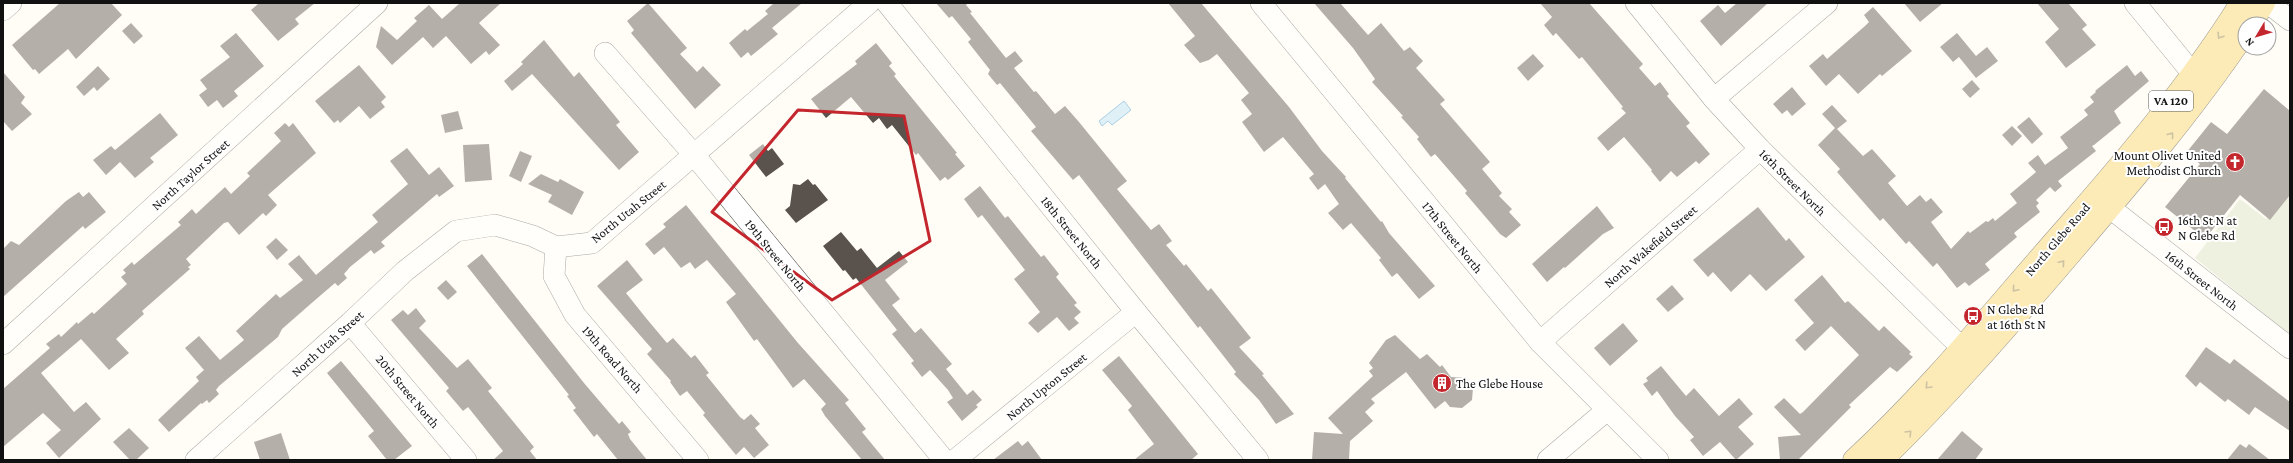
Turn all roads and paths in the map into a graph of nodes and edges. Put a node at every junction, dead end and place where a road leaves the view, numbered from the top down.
1 (11, 3) edge
2 (377, 3) edge
3 (869, 3) edge
4 (887, 3) edge
5 (1261, 3) edge
6 (1636, 3) edge
7 (1827, 3) edge
8 (2135, 3) edge
9 (2241, 3) edge
10 (2264, 3) edge
11 (2268, 3) edge
12 (3, 10) edge
13 (2256, 16) edge
14 (2290, 20) edge
15 (2237, 41) edge
16 (605, 53) dead end
17 (2201, 79) junction
18 (1714, 99) junction
19 (1760, 149) junction
20 (695, 156) junction
21 (2102, 202) junction
22 (556, 247) junction
23 (1136, 312) junction
24 (350, 323) junction
25 (1540, 342) junction
26 (3, 344) edge
27 (2290, 348) edge
28 (1963, 349) junction
29 (1606, 410) junction
30 (207, 457) edge
31 (466, 460) edge
32 (698, 460) edge
33 (944, 460) edge
34 (955, 460) edge
35 (1258, 460) edge
36 (1548, 460) edge
37 (1658, 460) edge
38 (1854, 460) edge
39 (1882, 460) edge

1 - 12 street
2 - 26 street, North Taylor Street
3 - 20 street, North Utah Street
4 - 23 street, 18th Street North
5 - 25 street, 17th Street North
6 - 18 street, 16th Street North
7 - 18 street
8 - 17 street
9 -> 17 main road, North Glebe Road / VA 120
10 - 13 main road
11 - 14 street
15 - 17 main road, North Glebe Road / VA 120
16 - 20 street, 19th Street North
17 - 21 main road, North Glebe Road / VA 120
18 - 19 street, 16th Street North
19 - 25 street, North Wakefield Street
19 - 28 street, 16th Street North
20 - 22 street, North Utah Street
20 - 33 street, 19th Street North
21 - 27 street, 16th Street North
21 -> 28 main road, North Glebe Road / VA 120
39 -> 21 main road, North Glebe Road / VA 120
22 - 24 street, North Utah Street
22 - 32 street, 19th Road North
23 - 34 street, North Upton Street
23 - 35 street, 18th Street North
24 - 30 street, North Utah Street
24 - 31 street, 20th Street North
25 - 29 street, 17th Street North
28 -> 38 main road, North Glebe Road / VA 120
29 - 36 street
29 - 37 street, 17th Street North

